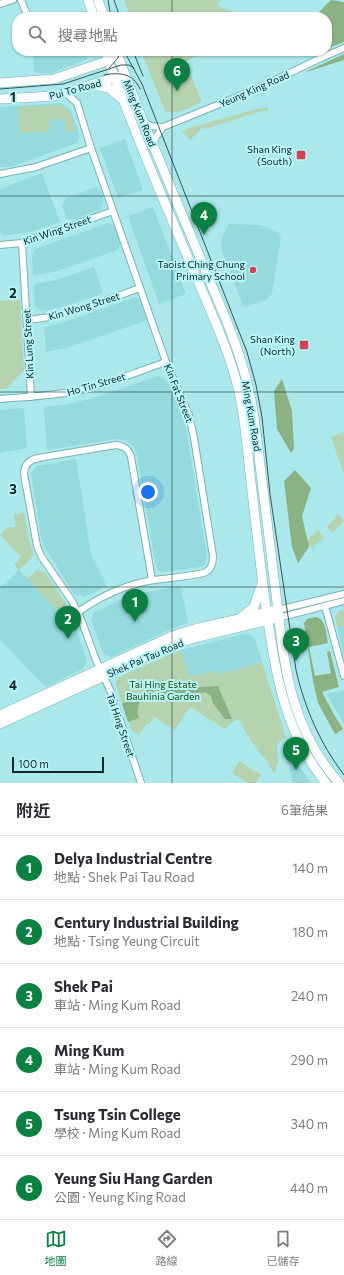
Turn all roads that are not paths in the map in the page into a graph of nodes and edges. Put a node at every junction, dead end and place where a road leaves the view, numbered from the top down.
1 (12, 0) edge
2 (21, 0) edge
3 (88, 0) edge
4 (98, 0) edge
5 (0, 4) edge
6 (26, 12) edge
7 (92, 12) edge
8 (102, 12) edge
9 (344, 48) edge
10 (332, 53) edge
11 (107, 56) edge
12 (115, 56) edge
13 (118, 56) edge
14 (326, 56) edge
15 (109, 61) junction
16 (125, 74) junction
17 (114, 78) junction
18 (0, 82) edge
19 (94, 84) junction
20 (66, 93) junction
21 (0, 99) edge
22 (122, 99) junction
23 (142, 121) junction
24 (163, 127) junction
25 (153, 146) junction
26 (91, 148) junction
27 (0, 174) edge
28 (113, 211) junction
29 (22, 243) junction
30 (0, 245) edge
31 (140, 288) junction
32 (26, 320) junction
33 (166, 362) junction
34 (31, 397) junction
35 (0, 399) edge
36 (152, 580) junction
37 (263, 581) junction
38 (344, 594) edge
39 (344, 601) edge
40 (325, 606) junction
41 (78, 612) junction
42 (278, 614) junction
43 (267, 616) junction
44 (238, 619) junction
45 (102, 672) junction
46 (344, 676) edge
47 (0, 715) edge
48 (0, 724) edge
49 (141, 783) edge
50 (326, 783) edge
51 (339, 783) edge

1 - 5 street
2 - 6 street
3 - 7 main road
4 - 8 main road
9 - 10 street, Yeung King Road
11 - 15 main road, Ming Kum Road
12 - 15 main road, Pui To Road
13 - 16 main road, Ming Kum Road
14 - 24 street, Yeung King Road
15 - 17 main road, Ming Kum Road
15 - 18 main road, Pui To Road
16 - 17 main road, Pui To Road
16 - 23 main road, Ming Kum Road
17 - 19 main road, Pui To Road
17 - 22 main road, Ming Kum Road
19 - 20 main road, Pui To Road
19 - 22 main road
20 - 21 main road, Pui To Road
20 - 26 street, Kin Fat Street
22 - 37 main road, Ming Kum Road
23 - 24 street
23 - 25 main road, Ming Kum Road
24 - 25 street
25 - 42 main road, Ming Kum Road
26 - 27 street
26 - 28 street, Kin Fat Street
28 - 29 street, Kin Wing Street
28 - 31 street, Kin Fat Street
29 - 30 street, Kin Wing Street
29 - 32 street, Kin Lung Street
31 - 32 street, Kin Wong Street
31 - 33 street, Kin Fat Street
32 - 34 street, Kin Lung Street
33 - 34 street, Ho Tin Street
33 - 36 street, Kin Fat Street
34 - 35 street, Ho Tin Street
36 - 41 street, Kin Fat Street
36 - 41 street, Tai Hing Street
37 - 43 main road, Ming Kum Road
37 - 44 main road
38 - 42 street, Shek Pai Tau Road
39 - 40 street, Shek Pai Tau Road
40 - 42 street, Shek Pai Tau Road
40 - 46 street
41 - 45 street, Tai Hing Street
42 - 43 main road, Shek Pai Tau Road
42 - 51 main road, Ming Kum Road
43 - 44 main road, Shek Pai Tau Road
43 - 45 main road, Shek Pai Tau Road
43 - 50 main road, Ming Kum Road
44 - 45 main road, Shek Pai Tau Road
45 - 47 main road, Shek Pai Tau Road
45 - 48 main road, Shek Pai Tau Road
45 - 49 street, Tai Hing Street

